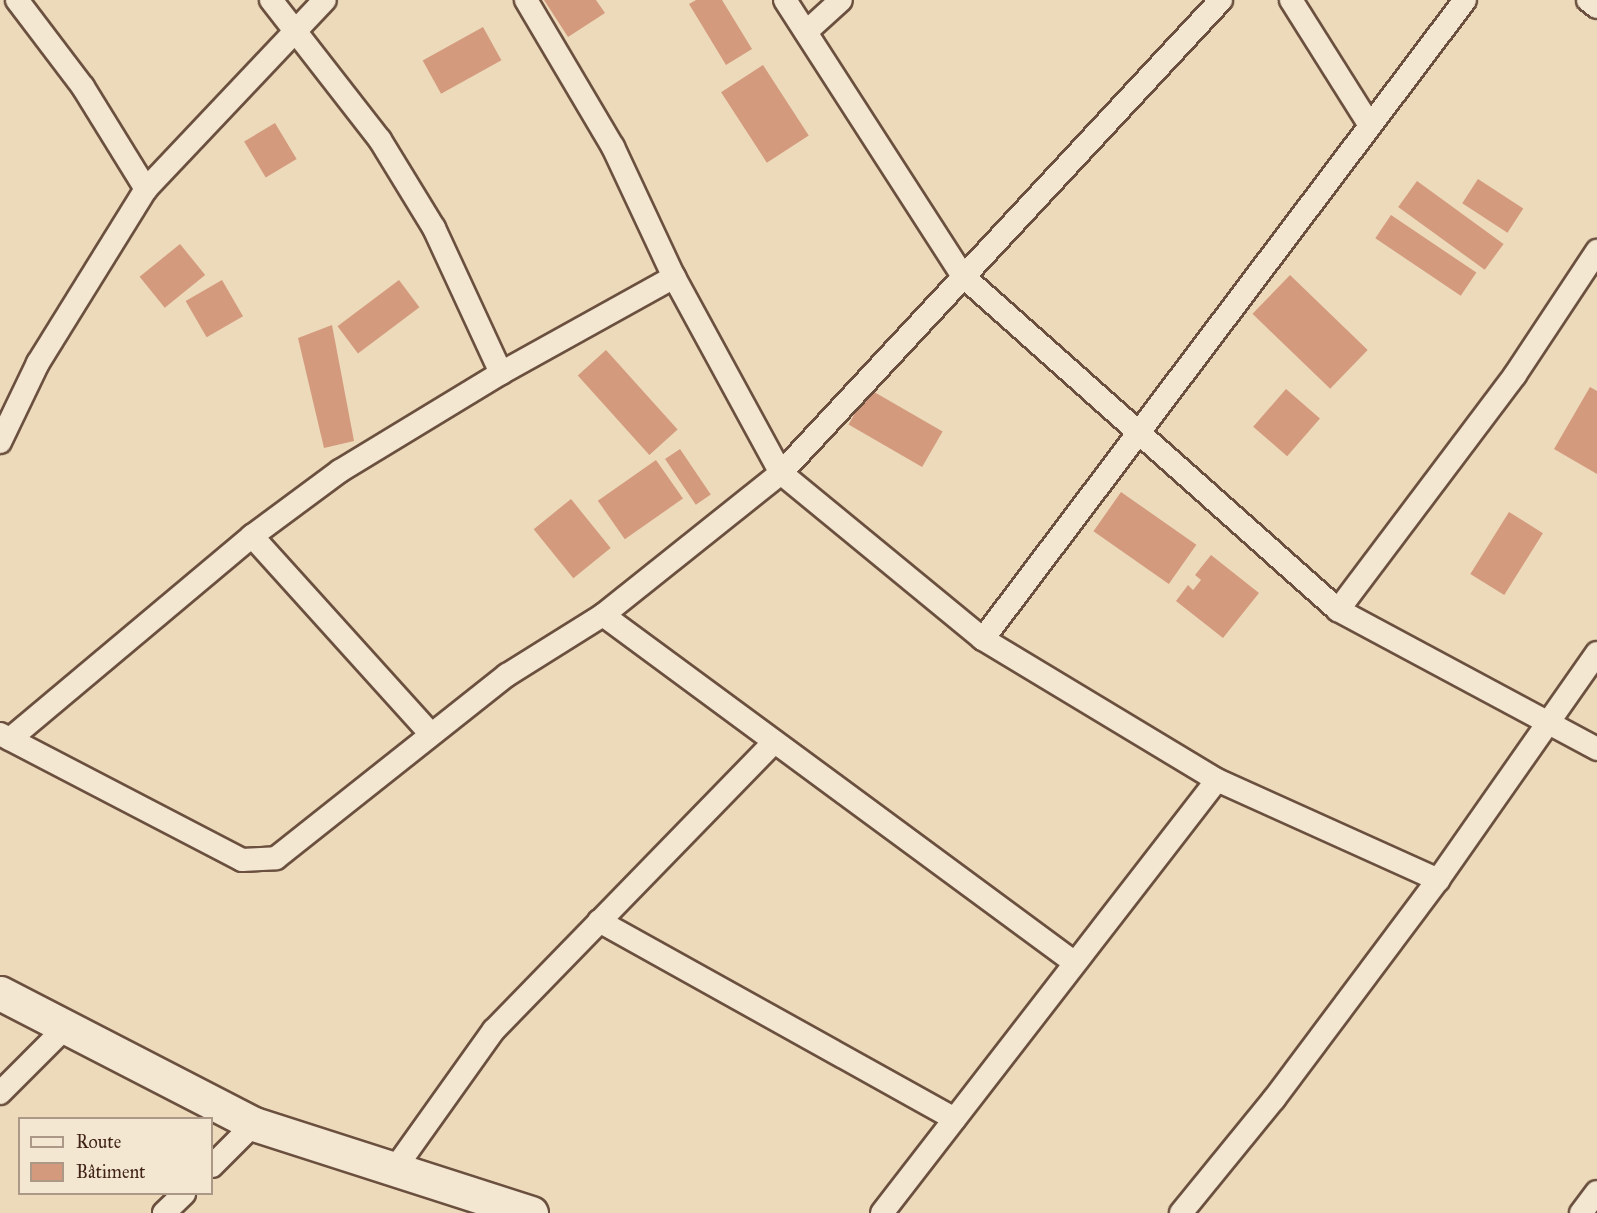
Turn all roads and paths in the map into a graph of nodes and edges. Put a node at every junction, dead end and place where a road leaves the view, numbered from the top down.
1 (17, 0) edge
2 (271, 0) edge
3 (325, 0) edge
4 (526, 0) edge
5 (785, 0) edge
6 (841, 0) edge
7 (1221, 0) edge
8 (1291, 0) edge
9 (1465, 0) edge
10 (1588, 0) edge
11 (1597, 7) edge
12 (296, 29) junction
13 (806, 32) junction
14 (1369, 124) junction
15 (146, 189) junction
16 (1597, 250) edge
17 (963, 276) junction
18 (674, 277) junction
19 (501, 373) junction
20 (1137, 435) junction
21 (0, 442) edge
22 (781, 473) junction
23 (252, 536) junction
24 (1338, 610) junction
25 (603, 615) junction
26 (983, 639) junction
27 (1597, 653) edge
28 (1551, 724) junction
29 (431, 734) junction
30 (5, 737) edge
31 (772, 744) junction
32 (1597, 749) edge
33 (1216, 780) junction
34 (1438, 880) junction
35 (599, 921) junction
36 (1075, 963) junction
37 (0, 993) edge
38 (63, 1030) junction
39 (0, 1094) edge
40 (955, 1119) junction
41 (254, 1124) junction
42 (213, 1165) edge
43 (394, 1170) junction
44 (1597, 1192) edge
45 (183, 1195) edge
46 (164, 1213) edge
47 (531, 1213) edge
48 (882, 1213) edge
49 (1181, 1213) edge
50 (1581, 1213) edge

1 - 15 street
2 - 12 street
3 - 12 street
4 - 18 street
5 - 13 street
6 - 13 street
7 - 17 street
8 - 14 street
9 - 14 street
10 - 11 street
12 - 15 street
12 - 19 street
13 - 17 street
14 - 20 street
15 - 21 street
16 - 24 street
17 - 20 street
17 - 22 street
18 - 19 street
18 - 22 street
19 - 23 street
20 - 24 street
20 - 26 street
22 - 25 street
22 - 26 street
23 - 29 street
23 - 30 street
24 - 28 street
25 - 29 street
25 - 31 street
26 - 33 street
27 - 28 street
28 - 32 street
28 - 34 street
29 - 30 street
31 - 35 street
31 - 36 street
33 - 34 street
33 - 36 street
34 - 49 street
35 - 40 street
35 - 43 street
36 - 40 street
37 - 38 street
38 - 39 street
38 - 41 street
40 - 48 street
41 - 42 street
41 - 43 street
43 - 47 street
44 - 50 street
45 - 46 street

